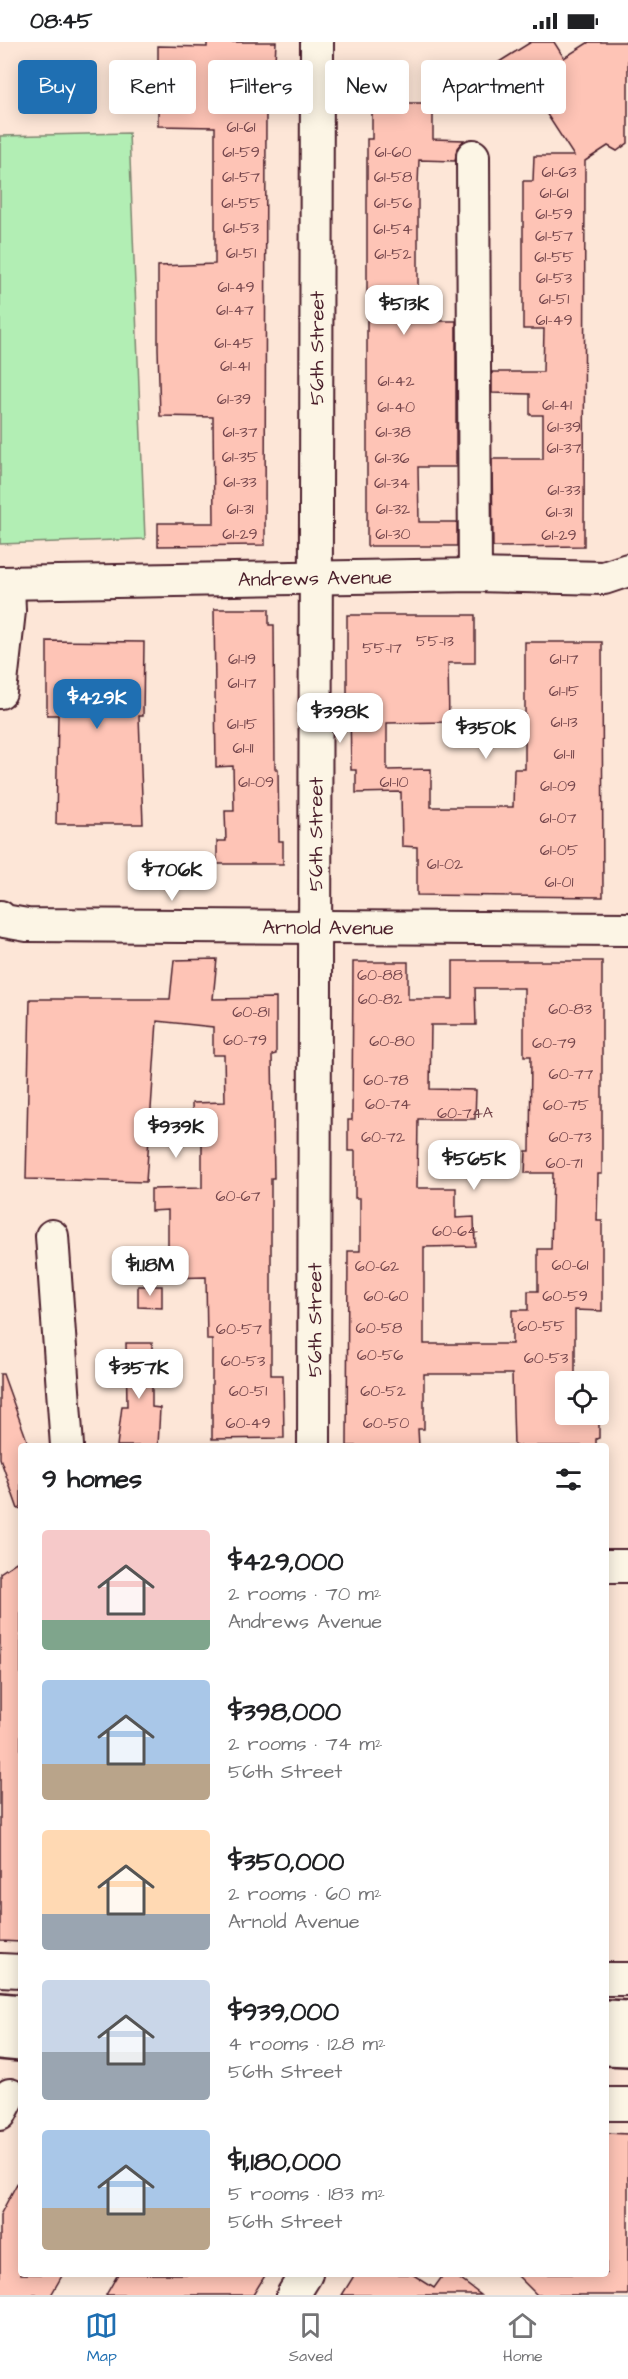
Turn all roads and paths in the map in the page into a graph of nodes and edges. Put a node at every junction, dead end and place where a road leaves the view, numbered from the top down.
1 (316, 42) edge
2 (473, 156) dead end
3 (628, 570) edge
4 (475, 575) junction
5 (315, 577) junction
6 (4, 583) edge
7 (0, 692) edge
8 (14, 921) edge
9 (315, 929) junction
10 (628, 929) edge
11 (52, 1236) dead end
12 (67, 1443) edge
13 (314, 1443) edge
14 (609, 1566) edge
15 (628, 1566) edge
16 (0, 1970) edge
17 (18, 1971) edge
18 (609, 1979) edge
19 (628, 1979) edge
20 (0, 2010) edge
21 (18, 2012) edge
22 (609, 2017) edge
23 (628, 2018) edge
24 (0, 2042) edge
25 (18, 2044) edge
26 (609, 2048) edge
27 (628, 2049) edge
28 (609, 2104) edge
29 (628, 2104) edge
30 (304, 2277) edge
31 (293, 2295) edge

1 - 5 street, 56th Street
2 - 4 street
3 - 4 street, Andrews Avenue
4 - 5 street, Andrews Avenue
5 - 6 street, Andrews Avenue
5 - 9 street, 56th Street
6 - 7 street
8 - 9 street, Arnold Avenue
9 - 10 street, Arnold Avenue
9 - 13 street, 56th Street
11 - 12 street
14 - 15 street
16 - 17 street
18 - 19 street
20 - 21 main road
22 - 23 main road
24 - 25 main road
26 - 27 main road
28 - 29 street
30 - 31 street

